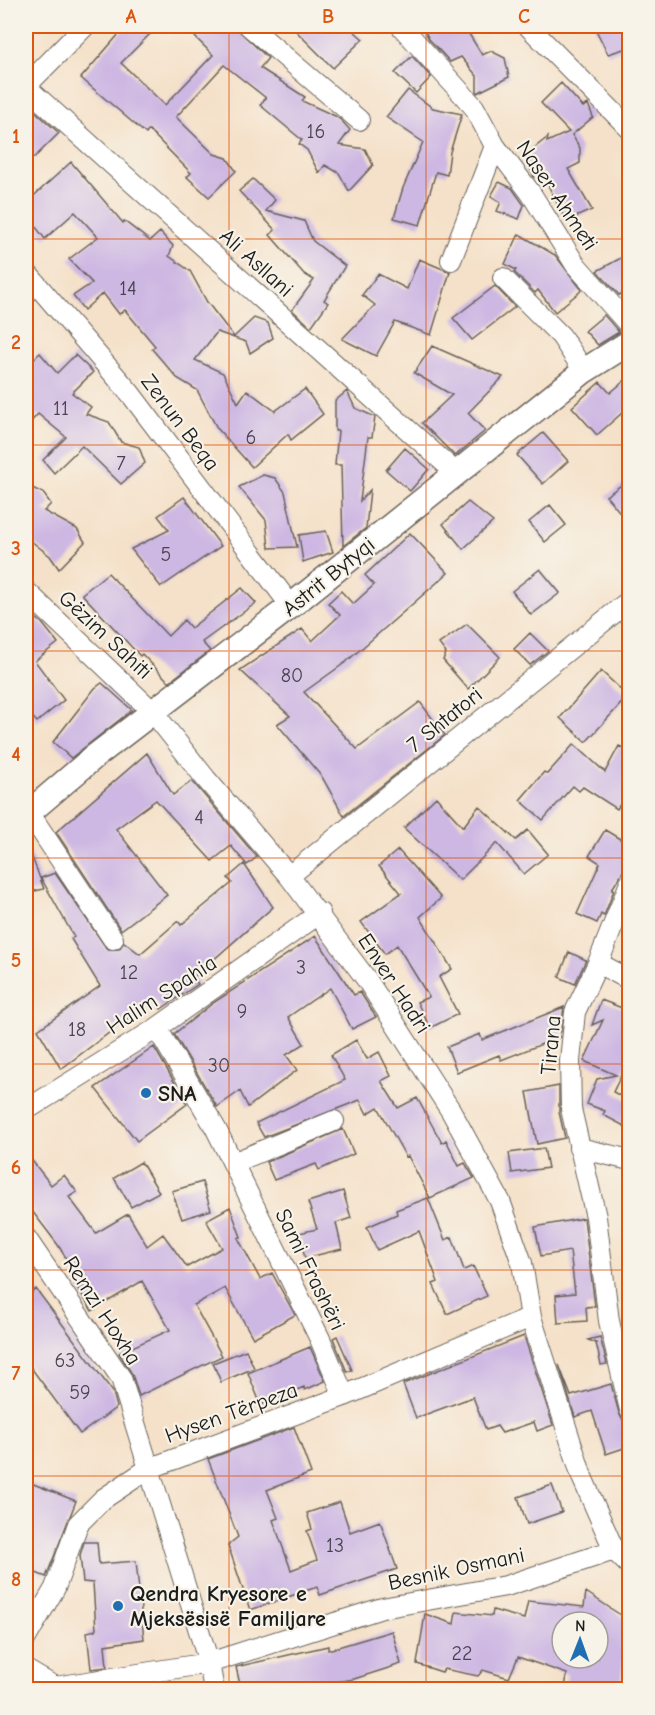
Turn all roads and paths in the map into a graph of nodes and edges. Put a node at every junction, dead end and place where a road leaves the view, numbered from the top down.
1 (85, 26) edge
2 (249, 26) edge
3 (401, 26) edge
4 (528, 26) edge
5 (26, 86) edge
6 (359, 120) dead end
7 (630, 129) edge
8 (495, 146) junction
9 (451, 260) dead end
10 (26, 272) edge
11 (503, 278) dead end
12 (630, 326) edge
13 (630, 342) edge
14 (584, 371) junction
15 (456, 473) junction
16 (26, 591) edge
17 (630, 600) edge
18 (291, 606) junction
19 (153, 712) junction
20 (27, 812) edge
21 (289, 876) junction
22 (630, 883) edge
23 (320, 913) junction
24 (112, 939) dead end
25 (598, 963) junction
26 (630, 980) edge
27 (157, 1028) junction
28 (26, 1110) edge
29 (333, 1121) dead end
30 (579, 1148) junction
31 (630, 1160) edge
32 (234, 1163) junction
33 (26, 1238) edge
34 (531, 1317) junction
35 (344, 1396) junction
36 (630, 1410) edge
37 (148, 1469) junction
38 (614, 1550) junction
39 (630, 1566) edge
40 (26, 1638) edge
41 (209, 1663) junction
42 (26, 1670) edge
43 (214, 1689) edge

1 - 5 street
2 - 6 street
3 - 8 street, Naser Ahmeti
4 - 7 street
5 - 15 street, Ali Asllani
8 - 9 street, Naser Ahmeti
8 - 12 street, Naser Ahmeti
10 - 18 street, Zenun Beqa
11 - 14 street
13 - 14 street, Astrit Bytyqi
14 - 15 street, Astrit Bytyqi
15 - 18 street, Astrit Bytyqi
16 - 19 street, Gëzim Sahiti
17 - 21 street, 7 Shtatori
18 - 19 street, Astrit Bytyqi
19 - 20 street, Astrit Bytyqi
19 - 21 street, Enver Hadri
20 - 24 street, Astrit Bytyqi
21 - 23 street, Enver Hadri
22 - 25 street, Tirana
23 - 27 street, Halim Spahia
23 - 34 street, Enver Hadri
25 - 26 street
25 - 30 street, Tirana
27 - 28 street, Halim Spahia
27 - 32 street, Sami Frashëri
29 - 32 street
30 - 31 street
30 - 36 street, Tirana
32 - 35 street, Sami Frashëri
33 - 37 street, Remzi Hoxha
34 - 35 street, Hysen Tërpeza
34 - 38 street
35 - 37 street, Hysen Tërpeza
37 - 40 street, Hysen Tërpeza
37 - 41 street, Remzi Hoxha
38 - 39 street
38 - 41 street, Besnik Osmani
41 - 42 street, Besnik Osmani
41 - 43 street, Remzi Hoxha

